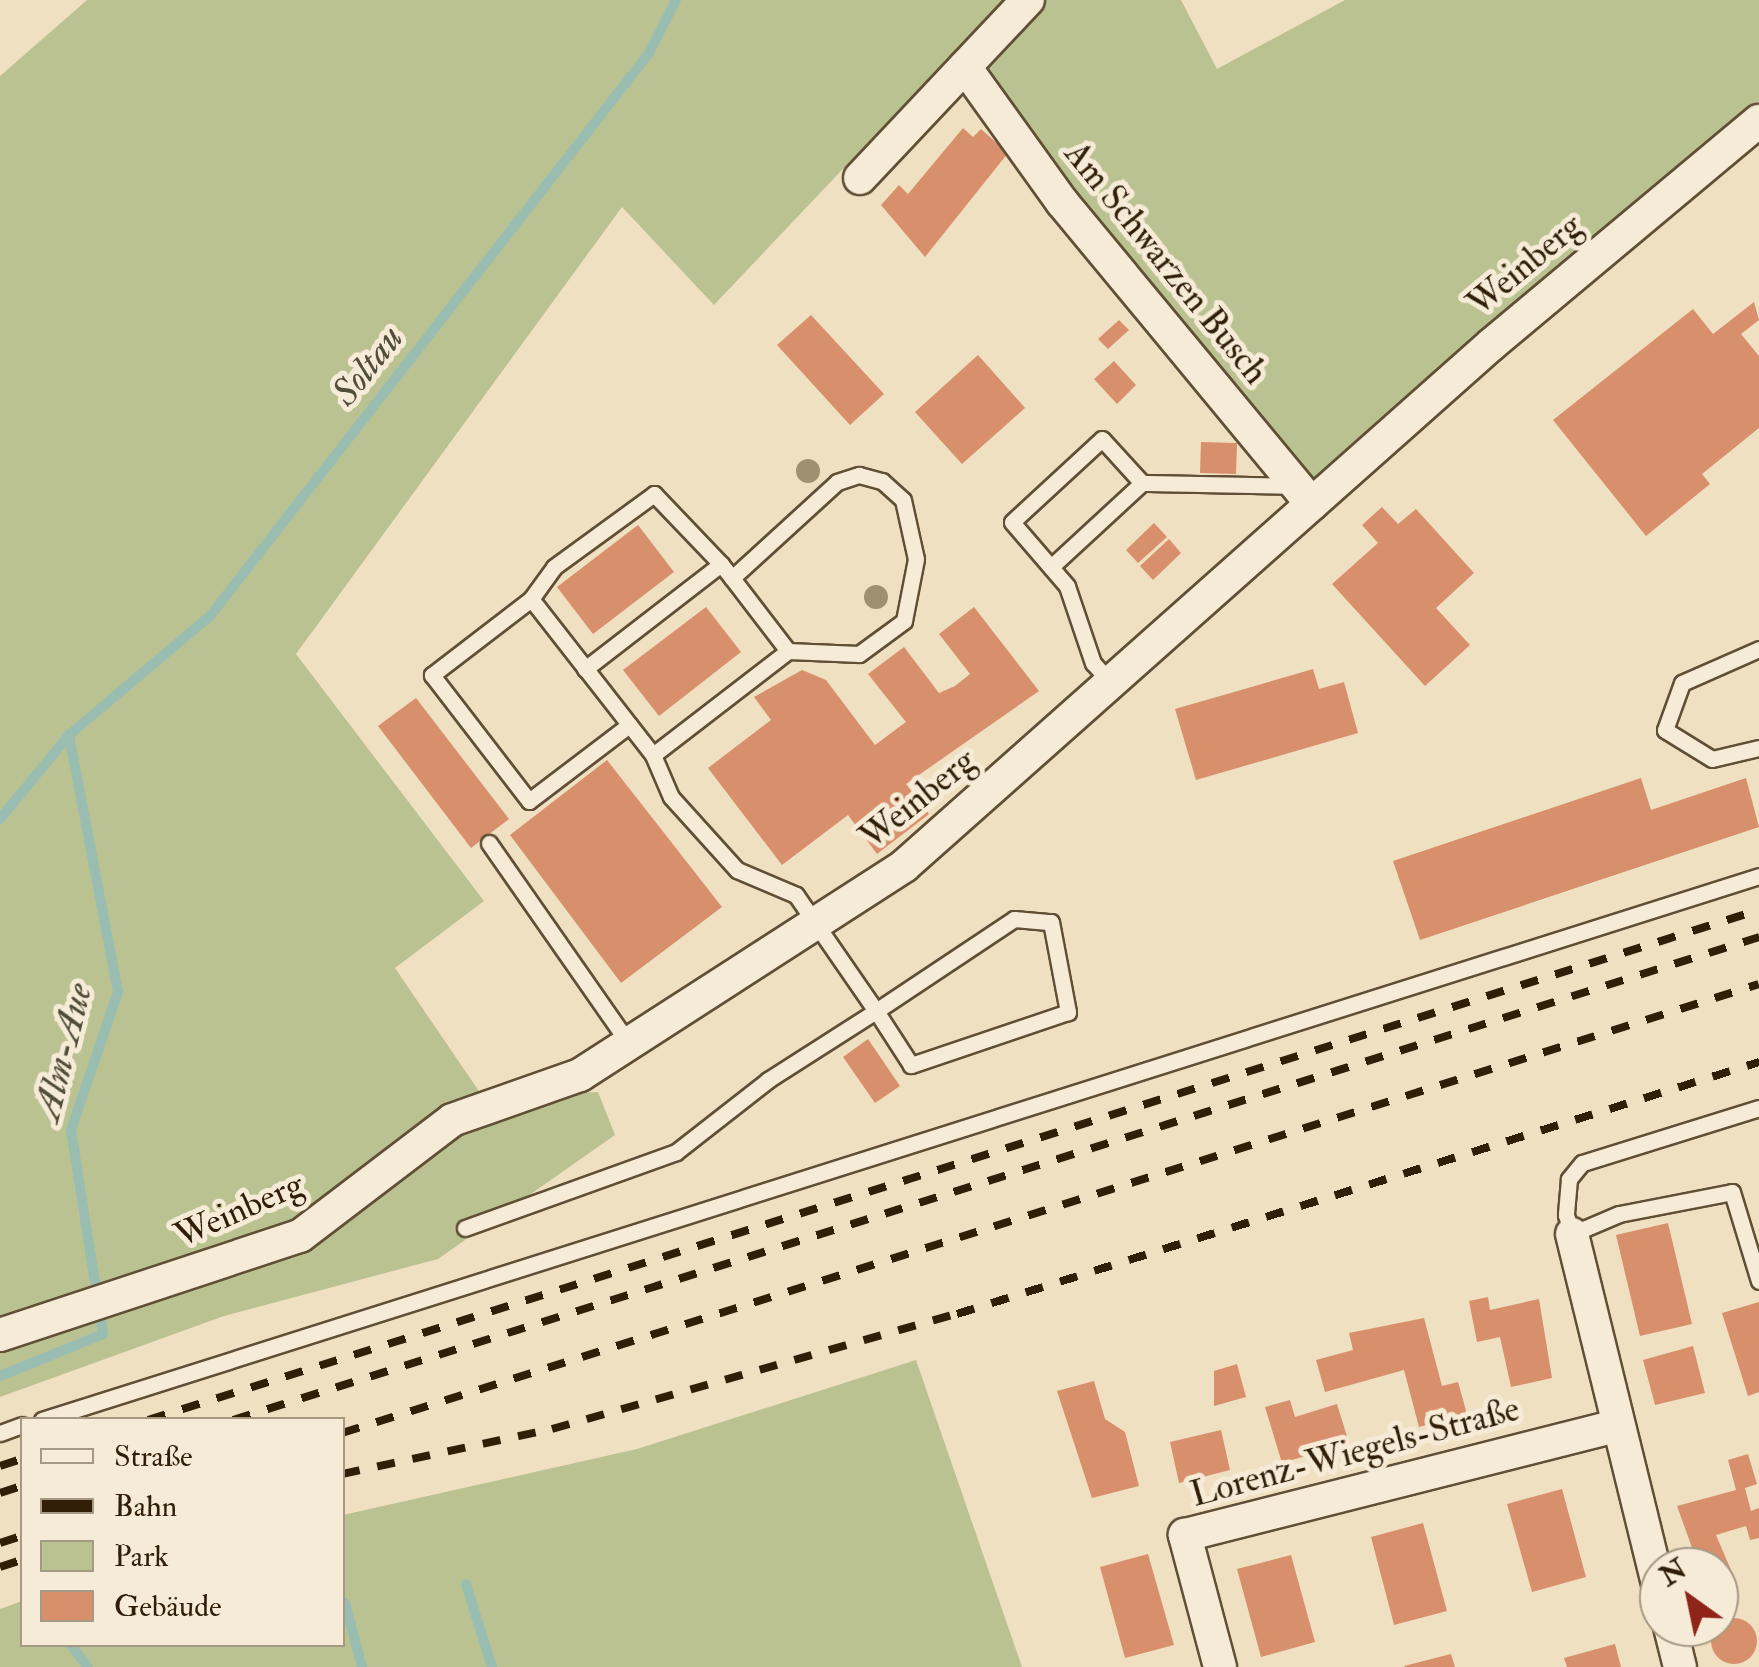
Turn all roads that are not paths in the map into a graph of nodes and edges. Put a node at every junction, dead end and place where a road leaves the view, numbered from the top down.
1 (1028, 0) edge
2 (964, 67) junction
3 (1759, 122) edge
4 (860, 178) dead end
5 (1142, 482) junction
6 (1303, 495) junction
7 (721, 564) junction
8 (1051, 567) junction
9 (732, 578) junction
10 (532, 599) junction
11 (1759, 649) edge
12 (788, 650) junction
13 (586, 669) junction
14 (1112, 684) junction
15 (629, 725) junction
16 (1759, 748) edge
17 (653, 755) junction
18 (490, 842) dead end
19 (1759, 876) edge
20 (816, 923) junction
21 (876, 1011) junction
22 (629, 1044) junction
23 (1759, 1108) edge
24 (466, 1228) dead end
25 (1572, 1234) junction
26 (1759, 1281) edge
27 (0, 1335) edge
28 (51, 1417) edge
29 (1615, 1426) junction
30 (1648, 1547) edge
31 (1220, 1667) edge

1 - 2 street
2 - 4 street
2 - 6 street, Am Schwarzen Busch
3 - 6 street, Weinberg
5 - 6 lane
5 - 8 lane
5 - 8 lane
6 - 14 street, Weinberg
7 - 9 lane
7 - 10 lane
7 - 13 lane
8 - 14 lane
9 - 12 lane
9 - 12 lane
10 - 13 lane
10 - 15 lane
11 - 16 lane
12 - 17 lane
13 - 15 lane
14 - 20 street, Weinberg
15 - 17 lane
17 - 20 lane
18 - 22 lane
19 - 28 lane
20 - 21 lane
20 - 22 street, Weinberg
21 - 21 lane
21 - 24 lane
22 - 27 street, Weinberg
23 - 25 lane
25 - 26 lane
25 - 29 street
29 - 30 street
29 - 31 street, Lorenz-Wiegels-Straße

